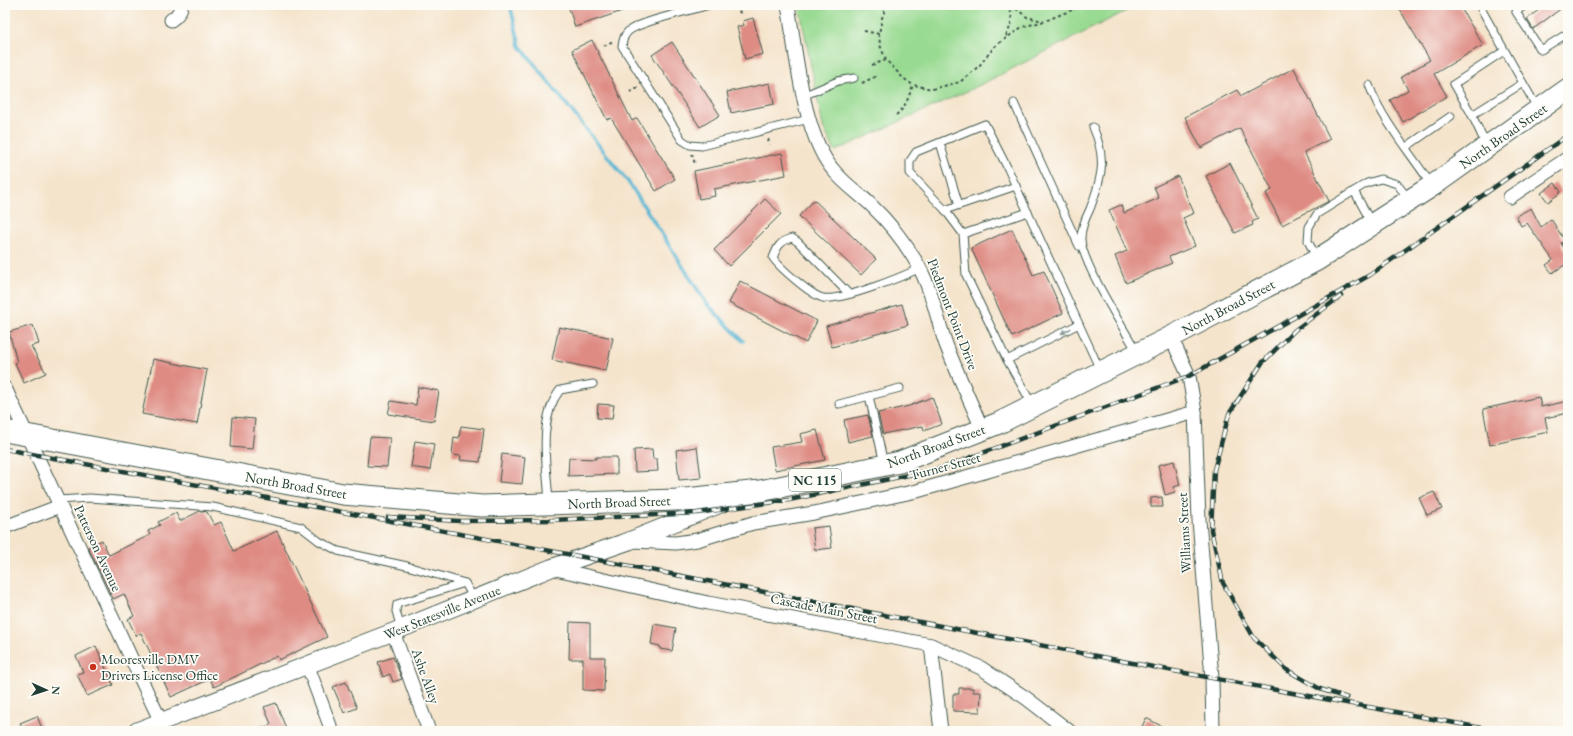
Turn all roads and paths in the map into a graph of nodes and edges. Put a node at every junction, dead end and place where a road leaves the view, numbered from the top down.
1 (181, 5) edge
2 (709, 5) edge
3 (737, 5) edge
4 (788, 5) edge
5 (887, 5) edge
6 (1010, 5) edge
7 (1084, 5) edge
8 (1479, 5) edge
9 (1524, 5) edge
10 (741, 16) dead end
11 (171, 20) dead end
12 (1045, 21) junction
13 (864, 31) dead end
14 (1568, 33) edge
15 (880, 34) junction
16 (1005, 38) junction
17 (1504, 51) junction
18 (886, 60) junction
19 (872, 65) dead end
20 (877, 76) dead end
21 (854, 78) dead end
22 (1523, 83) junction
23 (913, 85) junction
24 (857, 86) dead end
25 (1369, 86) dead end
26 (1568, 89) edge
27 (803, 96) junction
28 (1014, 103) dead end
29 (1539, 111) junction
30 (896, 115) dead end
31 (1472, 115) junction
32 (1451, 116) dead end
33 (809, 119) junction
34 (1093, 127) dead end
35 (940, 143) junction
36 (1406, 147) junction
37 (1487, 147) junction
38 (1568, 158) edge
39 (1432, 185) junction
40 (1016, 186) junction
41 (1354, 191) junction
42 (1510, 197) dead end
43 (1410, 200) junction
44 (960, 205) junction
45 (945, 210) junction
46 (1028, 212) junction
47 (1372, 225) junction
48 (963, 234) junction
49 (1085, 258) junction
50 (1317, 260) junction
51 (920, 268) junction
52 (849, 294) junction
53 (1079, 324) junction
54 (1171, 337) junction
55 (1138, 354) junction
56 (1007, 360) junction
57 (1101, 372) junction
58 (592, 384) dead end
59 (5, 388) edge
60 (900, 388) dead end
61 (869, 396) junction
62 (838, 404) dead end
63 (1034, 406) junction
64 (1195, 412) junction
65 (5, 431) edge
66 (983, 431) junction
67 (27, 435) junction
68 (885, 465) junction
69 (748, 492) junction
70 (59, 503) junction
71 (549, 504) junction
72 (5, 527) edge
73 (629, 541) junction
74 (551, 568) junction
75 (465, 583) junction
76 (474, 599) junction
77 (397, 630) junction
78 (931, 645) junction
79 (307, 664) junction
80 (161, 722) junction
81 (137, 731) edge
82 (332, 731) edge
83 (429, 731) edge
84 (941, 731) edge
85 (1069, 731) edge
86 (1213, 731) edge

1 - 11 street
2 - 33 lane
3 - 10 path
4 - 27 street, Piedmont Point Drive
5 - 15 path
6 - 12 path
6 - 16 path
7 - 12 path
8 - 17 lane
9 - 14 lane
12 - 16 path
13 - 15 path
15 - 18 path
16 - 23 path
17 - 22 lane
17 - 31 lane
18 - 19 path
18 - 23 path
20 - 24 path
21 - 27 lane
22 - 29 lane
22 - 31 lane
23 - 30 path
25 - 36 lane
26 - 29 main road, North Broad Street / NC 115
27 - 33 street, Piedmont Point Drive
28 - 49 lane
29 - 37 main road, North Broad Street / NC 115
31 - 37 lane
32 - 36 lane
33 - 51 street, Piedmont Point Drive
34 - 49 lane
35 - 40 lane
35 - 44 lane
35 - 45 lane
36 - 39 lane
37 - 39 main road, North Broad Street / NC 115
38 - 42 street
39 - 43 main road, North Broad Street / NC 115
40 - 44 lane
40 - 46 lane
41 - 43 lane
41 - 47 lane
41 - 50 lane
43 - 47 main road, North Broad Street / NC 115
44 - 45 lane
45 - 48 lane
46 - 48 lane
46 - 53 lane
47 - 50 main road, North Broad Street / NC 115
48 - 56 lane
49 - 55 lane
50 - 54 main road, North Broad Street / NC 115
51 - 52 lane
51 - 66 street, Piedmont Point Drive
52 - 52 lane
53 -> 56 lane
53 - 57 lane
54 - 55 main road, North Broad Street / NC 115
54 - 64 street, Williams Street
55 - 57 main road, North Broad Street / NC 115
56 - 63 lane
57 - 63 main road, North Broad Street / NC 115
58 - 71 lane
59 - 67 street, Patterson Avenue
60 - 61 lane
61 - 62 lane
61 - 68 lane
63 - 66 main road, North Broad Street / NC 115
64 - 73 street, Turner Street
64 - 86 street, Williams Street
65 - 67 main road, North Broad Street / NC 115
66 - 68 main road, North Broad Street / NC 115
67 - 70 street, Patterson Avenue
67 - 71 main road, North Broad Street / NC 115
68 - 69 main road, North Broad Street / NC 115
69 - 71 main road, North Broad Street / NC 115
69 - 73 street, West Statesville Avenue
70 - 72 street
70 - 75 lane
70 - 80 street, Patterson Avenue
73 - 74 street, West Statesville Avenue
74 - 76 street, West Statesville Avenue
74 - 78 street, Cascade Main Street
75 - 76 lane
75 - 77 lane
76 - 77 street, West Statesville Avenue
77 - 79 street, West Statesville Avenue
77 - 83 street, Ashe Alley
78 - 84 street
78 - 85 street, Cascade Main Street
79 - 80 street, West Statesville Avenue
79 - 82 street
80 - 81 street, West Statesville Avenue

